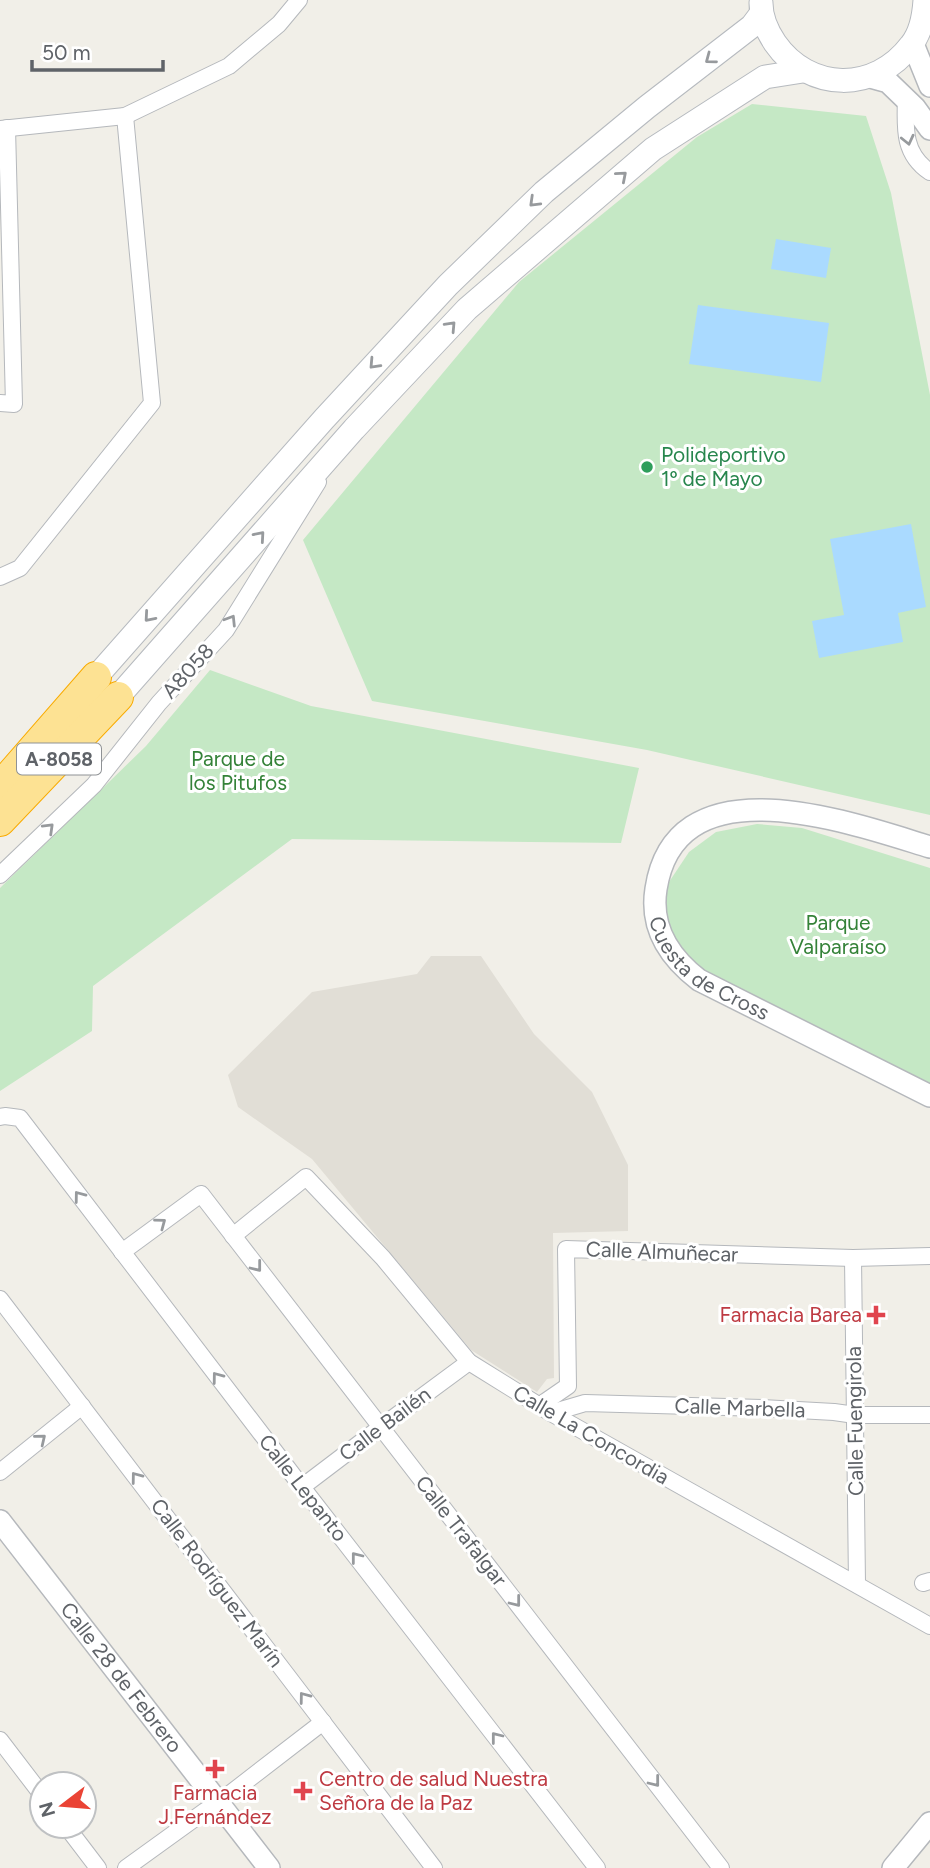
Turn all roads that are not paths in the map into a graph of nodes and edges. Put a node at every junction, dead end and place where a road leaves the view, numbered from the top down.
1 (299, 0) edge
2 (925, 0) edge
3 (761, 7) edge
4 (913, 44) junction
5 (803, 71) junction
6 (870, 77) junction
7 (930, 86) edge
8 (906, 99) junction
9 (125, 116) junction
10 (3, 128) edge
11 (930, 129) edge
12 (930, 172) edge
13 (0, 403) edge
14 (343, 442) junction
15 (0, 578) edge
16 (96, 677) joint
17 (118, 697) joint
18 (0, 787) edge
19 (0, 821) edge
20 (930, 847) edge
21 (0, 875) edge
22 (930, 1096) edge
23 (2, 1116) edge
24 (233, 1236) junction
25 (122, 1252) junction
26 (930, 1256) edge
27 (853, 1258) junction
28 (0, 1299) edge
29 (469, 1362) junction
30 (82, 1406) junction
31 (545, 1410) junction
32 (855, 1415) junction
33 (930, 1415) edge
34 (381, 1427) junction
35 (0, 1472) edge
36 (302, 1487) junction
37 (0, 1521) edge
38 (857, 1584) junction
39 (930, 1626) edge
40 (323, 1722) junction
41 (0, 1740) edge
42 (28, 1777) edge
43 (219, 1803) junction
44 (930, 1823) edge
45 (77, 1840) edge
46 (98, 1868) edge
47 (126, 1868) edge
48 (269, 1868) edge
49 (434, 1868) edge
50 (597, 1868) edge
51 (721, 1868) edge
52 (893, 1868) edge

1 - 9 street
2 - 4 main road, A-8058
3 - 5 main road, A-8058
3 -> 16 main road, A-8058
4 - 6 main road, A-8058
4 - 7 street
5 - 6 main road, A-8058
14 -> 5 main road, A-8058
6 - 8 street
8 - 11 street
8 -> 12 street
9 - 10 street
9 - 15 street
10 - 13 street
17 -> 14 main road, A-8058
21 -> 14 street, A8058
16 - 18 highway, A-8058
17 - 19 highway, A-8058
20 - 22 street, Cuesta de Cross
25 -> 23 street, Calle Lepanto
25 -> 24 street, Calle Trafalgar
24 - 29 street, Calle La Concordia
24 -> 34 street, Calle Trafalgar
36 -> 25 street, Calle Lepanto
26 - 27 street, Calle Almuñecar
27 - 31 street, Calle Almuñecar
27 - 32 street, Calle Fuengirola
28 - 30 street, Calle Rodríguez Marín
29 - 31 street, Calle La Concordia
29 - 34 street, Calle Bailén
35 -> 30 street
40 -> 30 street, Calle Rodríguez Marín
31 - 32 street, Calle Marbella
31 - 38 street, Calle La Concordia
32 - 33 street, Calle Marbella
32 - 38 street, Calle Fuengirola
34 - 36 street, Calle Bailén
34 -> 51 street, Calle Trafalgar
50 -> 36 street, Calle Lepanto
37 - 43 street, Calle 28 de Febrero
38 - 39 street, Calle La Concordia
40 - 43 street
40 - 49 street, Calle Rodríguez Marín
41 - 42 street
43 - 47 street
43 - 48 street, Calle 28 de Febrero
44 - 52 street
45 - 46 street

